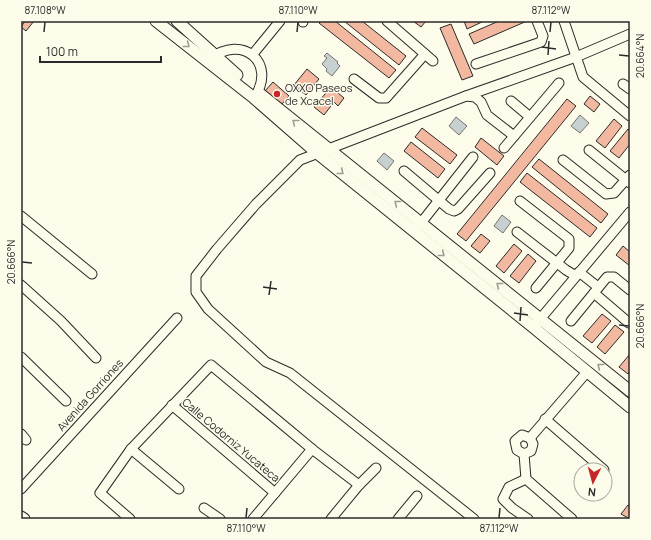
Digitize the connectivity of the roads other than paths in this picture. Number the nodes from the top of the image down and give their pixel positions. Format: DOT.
graph roads {
  1 [pos="156,21"];
  2 [pos="177,21"];
  3 [pos="280,21"];
  4 [pos="387,21"];
  5 [pos="536,21"];
  6 [pos="564,21"];
  7 [pos="630,34"];
  8 [pos="253,54"];
  9 [pos="425,54"];
  10 [pos="576,57"];
  11 [pos="211,58"];
  12 [pos="433,61"];
  13 [pos="476,64"];
  14 [pos="354,79"];
  15 [pos="559,83"];
  16 [pos="256,95"];
  17 [pos="466,96"];
  18 [pos="511,101"];
  19 [pos="630,116"];
  20 [pos="530,117"];
  21 [pos="514,136"];
  22 [pos="504,148"];
  23 [pos="329,149"];
  24 [pos="589,150"];
  25 [pos="317,153"];
  26 [pos="473,157"];
  27 [pos="563,160"];
  28 [pos="404,171"];
  29 [pos="490,173"];
  30 [pos="629,179"];
  31 [pos="438,200"];
  32 [pos="520,201"];
  33 [pos="630,212"];
  34 [pos="21,216"];
  35 [pos="418,227"];
  36 [pos="517,232"];
  37 [pos="558,262"];
  38 [pos="92,274"];
  39 [pos="578,274"];
  40 [pos="21,286"];
  41 [pos="536,288"];
  42 [pos="596,290"];
  43 [pos="630,290"];
  44 [pos="177,318"];
  45 [pos="571,321"];
  46 [pos="537,323"];
  47 [pos="629,323"];
  48 [pos="21,357"];
  49 [pos="96,358"];
  50 [pos="587,372"];
  51 [pos="630,391"];
  52 [pos="66,401"];
  53 [pos="172,405"];
  54 [pos="630,407"];
  55 [pos="545,419"];
  56 [pos="530,438"];
  57 [pos="131,449"];
  58 [pos="312,449"];
  59 [pos="524,454"];
  60 [pos="595,462"];
  61 [pos="376,468"];
  62 [pos="526,480"];
  63 [pos="359,485"];
  64 [pos="21,489"];
  65 [pos="179,489"];
  66 [pos="275,493"];
  67 [pos="417,496"];
  68 [pos="204,508"];
  69 [pos="21,517"];
  70 [pos="24,519"];
  71 [pos="130,519"];
  72 [pos="220,519"];
  73 [pos="253,519"];
  74 [pos="331,519"];
  75 [pos="399,519"];
  76 [pos="474,519"];
  77 [pos="528,519"];
  78 [pos="572,519"];
  1 -- 11 [label="main road, one-way"];
  2 -- 11 [label="main road"];
  3 -- 8 [label="street"];
  4 -- 9 [label="street"];
  5 -- 13 [label="street"];
  6 -- 10 [label="street"];
  7 -- 10 [label="street"];
  8 -- 11 [label="street"];
  8 -- 16 [label="street"];
  9 -- 12 [label="street"];
  9 -- 14 [label="street"];
  10 -- 17 [label="street"];
  10 -- 19 [label="street"];
  11 -- 16 [label="main road"];
  15 -- 20 [label="street"];
  23 -- 16 [label="main road, one-way"];
  16 -- 25 [label="main road"];
  17 -- 21 [label="street"];
  17 -- 23 [label="street"];
  18 -- 20 [label="street"];
  20 -- 21 [label="street"];
  21 -- 22 [label="street"];
  23 -- 25 [label="street"];
  35 -- 23 [label="main road, one-way"];
  24 -- 30 [label="street"];
  25 -- 35 [label="main road, one-way"];
  25 -- 76 [label="street"];
  26 -- 31 [label="street"];
  27 -- 30 [label="street"];
  28 -- 31 [label="street"];
  29 -- 31 [label="street"];
  31 -- 35 [label="street"];
  32 -- 37 [label="street"];
  33 -- 39 [label="street"];
  34 -- 38 [label="street"];
  35 -- 46 [label="main road"];
  36 -- 37 [label="street"];
  37 -- 39 [label="street"];
  37 -- 41 [label="street"];
  39 -- 42 [label="street"];
  39 -- 46 [label="street"];
  40 -- 49 [label="street"];
  42 -- 43 [label="street"];
  42 -- 45 [label="street"];
  42 -- 47 [label="street"];
  44 -- 64 [label="street, Avenida Gorriones"];
  46 -- 50 [label="main road"];
  51 -- 46 [label="main road, one-way"];
  48 -- 52 [label="street"];
  50 -- 54 [label="main road"];
  50 -- 55 [label="street"];
  53 -- 57 [label="street, Calle Codorniz Yucateca"];
  53 -- 58 [label="street, Calle Codorniz Yucateca"];
  53 -- 66 [label="street, Calle Codorniz Yucateca"];
  55 -- 56 [label="street"];
  55 -- 60 [label="street"];
  56 -- 59 [label="street"];
  56 -- 59 [label="street"];
  57 -- 65 [label="street"];
  57 -- 71 [label="street, Calle Codorniz Yucateca"];
  58 -- 63 [label="street, Calle Codorniz Yucateca"];
  58 -- 66 [label="street, Calle Codorniz Yucateca"];
  59 -- 62 [label="street"];
  61 -- 63 [label="street"];
  62 -- 77 [label="street"];
  62 -- 78 [label="street"];
  63 -- 74 [label="street"];
  66 -- 73 [label="street, Calle Codorniz Yucateca"];
  67 -- 75 [label="street"];
  68 -- 72 [label="street"];
  69 -- 70 [label="main road"];
}
